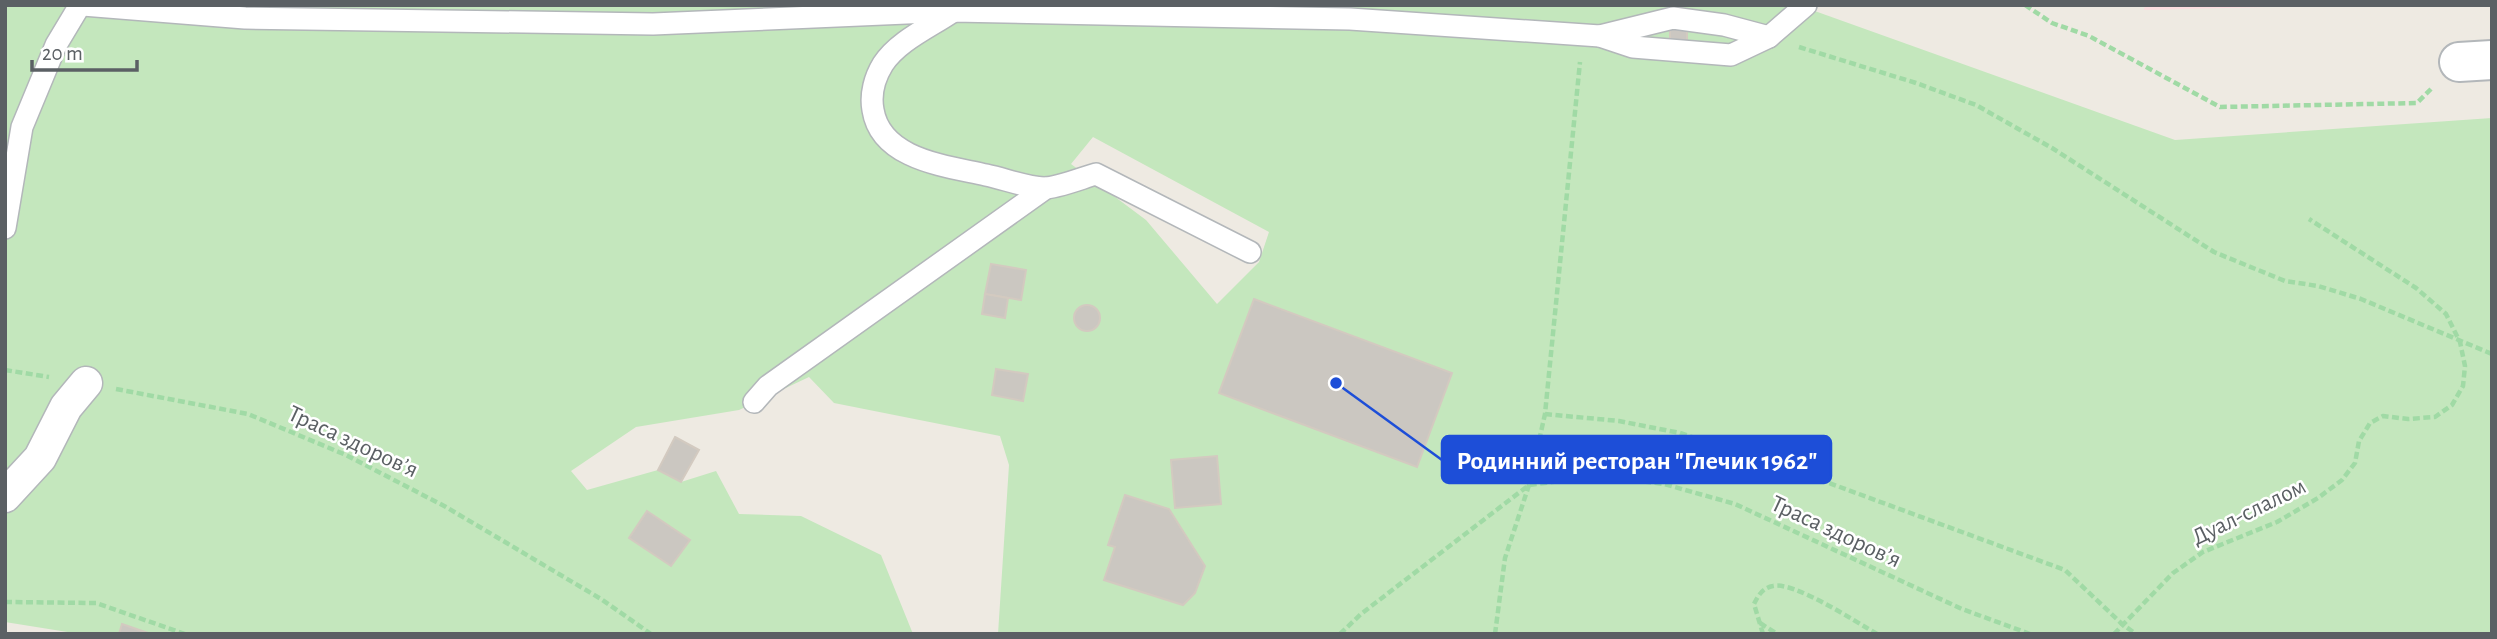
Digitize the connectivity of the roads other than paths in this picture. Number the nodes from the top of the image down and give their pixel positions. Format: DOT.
graph roads {
  1 [pos="81,5"];
  2 [pos="1806,5"];
  3 [pos="953,11"];
  4 [pos="1591,35"];
  5 [pos="1769,37"];
  6 [pos="1046,188"];
  7 [pos="5,228"];
  8 [pos="1250,252"];
  9 [pos="86,383"];
  10 [pos="754,402"];
  11 [pos="5,496"];
  1 -- 3 [label="lane"];
  1 -- 7 [label="lane"];
  2 -- 5 [label="lane"];
  3 -- 4 [label="lane"];
  3 -- 6 [label="lane"];
  4 -- 5 [label="lane"];
  4 -- 5 [label="lane"];
  6 -- 8 [label="lane"];
  6 -- 10 [label="lane"];
  9 -- 11 [label="street"];
}
